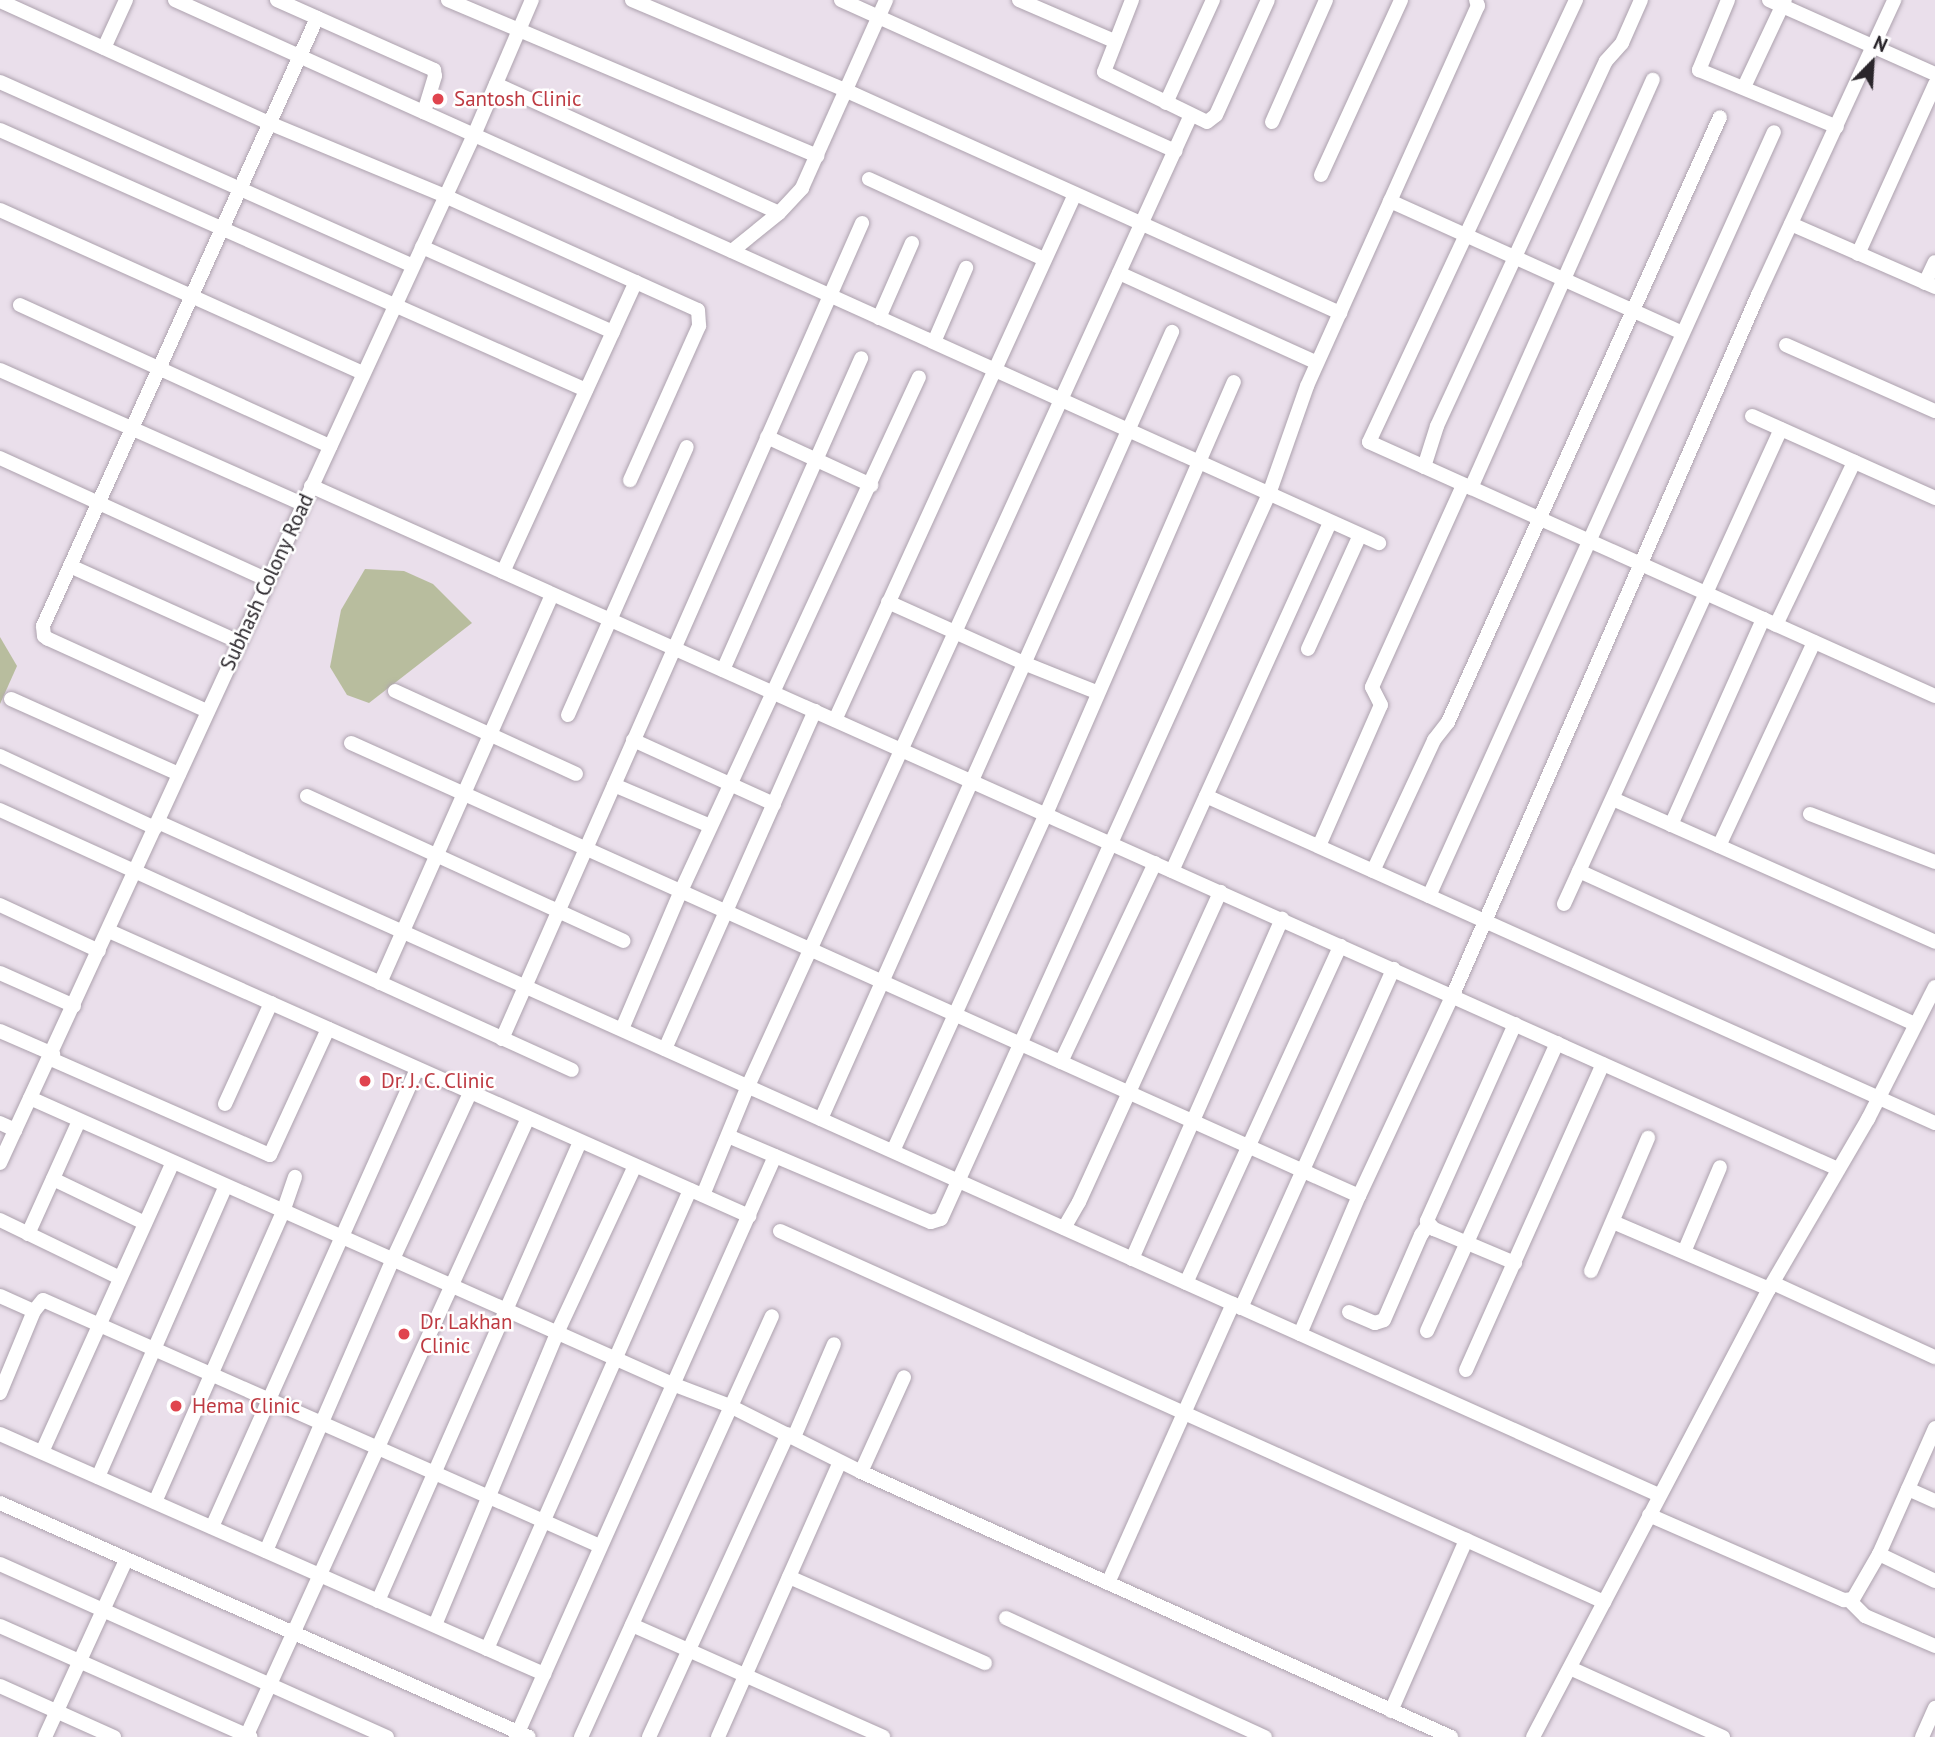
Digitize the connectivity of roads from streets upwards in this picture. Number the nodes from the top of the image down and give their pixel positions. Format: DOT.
graph roads {
  1 [pos="126,0"];
  2 [pos="175,0"];
  3 [pos="277,0"];
  4 [pos="448,0"];
  5 [pos="532,0"];
  6 [pos="632,0"];
  7 [pos="841,0"];
  8 [pos="886,0"];
  9 [pos="1019,0"];
  10 [pos="1132,0"];
  11 [pos="1213,0"];
  12 [pos="1268,0"];
  13 [pos="1326,0"];
  14 [pos="1401,0"];
  15 [pos="1476,0"];
  16 [pos="1576,0"];
  17 [pos="1641,0"];
  18 [pos="1728,0"];
  19 [pos="1894,0"];
  20 [pos="0,1"];
  21 [pos="1779,2"];
  22 [pos="475,6"];
  23 [pos="879,17"];
  24 [pos="317,18"];
  25 [pos="518,32"];
  26 [pos="1114,41"];
  27 [pos="1873,46"];
  28 [pos="104,48"];
  29 [pos="299,56"];
  30 [pos="1935,74"];
  31 [pos="1653,80"];
  32 [pos="0,82"];
  33 [pos="496,84"];
  34 [pos="1935,84"];
  35 [pos="1744,87"];
  36 [pos="847,91"];
  37 [pos="1166,103"];
  38 [pos="424,113"];
  39 [pos="1191,115"];
  40 [pos="1720,117"];
  41 [pos="1272,122"];
  42 [pos="269,123"];
  43 [pos="1837,127"];
  44 [pos="0,130"];
  45 [pos="1774,132"];
  46 [pos="474,135"];
  47 [pos="1175,151"];
  48 [pos="817,156"];
  49 [pos="1321,175"];
  50 [pos="869,179"];
  51 [pos="239,189"];
  52 [pos="1075,194"];
  53 [pos="445,196"];
  54 [pos="1390,201"];
  55 [pos="0,210"];
  56 [pos="779,214"];
  57 [pos="862,223"];
  58 [pos="1142,224"];
  59 [pos="1791,224"];
  60 [pos="221,228"];
  61 [pos="1465,236"];
  62 [pos="912,243"];
  63 [pos="422,247"];
  64 [pos="732,251"];
  65 [pos="1858,254"];
  66 [pos="1044,259"];
  67 [pos="1514,259"];
  68 [pos="1935,262"];
  69 [pos="413,266"];
  70 [pos="966,268"];
  71 [pos="1119,274"];
  72 [pos="1563,281"];
  73 [pos="636,282"];
  74 [pos="1930,285"];
  75 [pos="830,295"];
  76 [pos="190,296"];
  77 [pos="20,305"];
  78 [pos="395,305"];
  79 [pos="1633,311"];
  80 [pos="1340,313"];
  81 [pos="878,318"];
  82 [pos="613,332"];
  83 [pos="1172,332"];
  84 [pos="1683,333"];
  85 [pos="934,342"];
  86 [pos="1786,345"];
  87 [pos="861,358"];
  88 [pos="1317,363"];
  89 [pos="158,368"];
  90 [pos="0,370"];
  91 [pos="993,370"];
  92 [pos="363,373"];
  93 [pos="919,377"];
  94 [pos="1234,382"];
  95 [pos="586,390"];
  96 [pos="1061,400"];
  97 [pos="1935,411"];
  98 [pos="1752,416"];
  99 [pos="131,428"];
  100 [pos="1781,429"];
  101 [pos="1128,430"];
  102 [pos="767,437"];
  103 [pos="330,446"];
  104 [pos="687,447"];
  105 [pos="0,458"];
  106 [pos="816,460"];
  107 [pos="1198,461"];
  108 [pos="1854,462"];
  109 [pos="1424,467"];
  110 [pos="630,480"];
  111 [pos="870,485"];
  112 [pos="311,486"];
  113 [pos="1467,486"];
  114 [pos="1269,494"];
  115 [pos="1935,498"];
  116 [pos="98,502"];
  117 [pos="303,504"];
  118 [pos="1540,519"];
  119 [pos="1330,522"];
  120 [pos="1360,535"];
  121 [pos="1589,541"];
  122 [pos="1379,543"];
  123 [pos="1641,564"];
  124 [pos="70,566"];
  125 [pos="503,572"];
  126 [pos="268,580"];
  127 [pos="552,594"];
  128 [pos="1707,594"];
  129 [pos="888,602"];
  130 [pos="1763,619"];
  131 [pos="611,620"];
  132 [pos="1776,625"];
  133 [pos="956,633"];
  134 [pos="239,642"];
  135 [pos="1814,642"];
  136 [pos="674,648"];
  137 [pos="1308,649"];
  138 [pos="1026,664"];
  139 [pos="723,670"];
  140 [pos="395,691"];
  141 [pos="773,692"];
  142 [pos="1096,692"];
  143 [pos="1935,696"];
  144 [pos="11,699"];
  145 [pos="208,711"];
  146 [pos="815,711"];
  147 [pos="568,715"];
  148 [pos="835,720"];
  149 [pos="490,734"];
  150 [pos="633,740"];
  151 [pos="351,743"];
  152 [pos="903,750"];
  153 [pos="0,756"];
  154 [pos="179,774"];
  155 [pos="576,774"];
  156 [pos="973,782"];
  157 [pos="730,784"];
  158 [pos="614,785"];
  159 [pos="464,794"];
  160 [pos="307,796"];
  161 [pos="1206,796"];
  162 [pos="1613,799"];
  163 [pos="774,804"];
  164 [pos="0,810"];
  165 [pos="1046,814"];
  166 [pos="1810,814"];
  167 [pos="157,825"];
  168 [pos="1671,825"];
  169 [pos="710,826"];
  170 [pos="1110,843"];
  171 [pos="1319,846"];
  172 [pos="1719,846"];
  173 [pos="585,850"];
  174 [pos="436,855"];
  175 [pos="1935,862"];
  176 [pos="1154,863"];
  177 [pos="1172,871"];
  178 [pos="1373,871"];
  179 [pos="1579,871"];
  180 [pos="135,872"];
  181 [pos="681,891"];
  182 [pos="1220,892"];
  183 [pos="1429,896"];
  184 [pos="1564,904"];
  185 [pos="0,905"];
  186 [pos="558,911"];
  187 [pos="726,912"];
  188 [pos="1282,919"];
  189 [pos="1485,921"];
  190 [pos="109,931"];
  191 [pos="402,931"];
  192 [pos="623,942"];
  193 [pos="1935,942"];
  194 [pos="1340,946"];
  195 [pos="99,951"];
  196 [pos="813,951"];
  197 [pos="1393,969"];
  198 [pos="0,974"];
  199 [pos="884,982"];
  200 [pos="380,983"];
  201 [pos="525,986"];
  202 [pos="1935,987"];
  203 [pos="1452,996"];
  204 [pos="271,1003"];
  205 [pos="74,1006"];
  206 [pos="956,1015"];
  207 [pos="1515,1024"];
  208 [pos="1915,1024"];
  209 [pos="328,1029"];
  210 [pos="622,1029"];
  211 [pos="0,1031"];
  212 [pos="502,1039"];
  213 [pos="1556,1043"];
  214 [pos="1021,1044"];
  215 [pos="665,1049"];
  216 [pos="52,1057"];
  217 [pos="1061,1062"];
  218 [pos="1603,1064"];
  219 [pos="417,1069"];
  220 [pos="572,1070"];
  221 [pos="748,1086"];
  222 [pos="1129,1092"];
  223 [pos="470,1093"];
  224 [pos="30,1098"];
  225 [pos="1878,1098"];
  226 [pos="225,1104"];
  227 [pos="528,1118"];
  228 [pos="821,1119"];
  229 [pos="79,1121"];
  230 [pos="1192,1121"];
  231 [pos="0,1123"];
  232 [pos="1935,1123"];
  233 [pos="15,1129"];
  234 [pos="728,1136"];
  235 [pos="1648,1138"];
  236 [pos="580,1142"];
  237 [pos="1247,1145"];
  238 [pos="893,1152"];
  239 [pos="775,1156"];
  240 [pos="0,1163"];
  241 [pos="172,1164"];
  242 [pos="635,1166"];
  243 [pos="1720,1167"];
  244 [pos="1838,1169"];
  245 [pos="1301,1170"];
  246 [pos="295,1177"];
  247 [pos="53,1179"];
  248 [pos="960,1181"];
  249 [pos="225,1187"];
  250 [pos="696,1193"];
  251 [pos="1359,1196"];
  252 [pos="284,1209"];
  253 [pos="749,1216"];
  254 [pos="0,1220"];
  255 [pos="1613,1222"];
  256 [pos="145,1223"];
  257 [pos="1428,1225"];
  258 [pos="1064,1228"];
  259 [pos="780,1231"];
  260 [pos="28,1234"];
  261 [pos="342,1235"];
  262 [pos="1466,1242"];
  263 [pos="1684,1252"];
  264 [pos="393,1259"];
  265 [pos="1132,1259"];
  266 [pos="1515,1263"];
  267 [pos="1591,1271"];
  268 [pos="120,1278"];
  269 [pos="1186,1283"];
  270 [pos="452,1285"];
  271 [pos="1771,1286"];
  272 [pos="0,1296"];
  273 [pos="1237,1306"];
  274 [pos="506,1310"];
  275 [pos="34,1311"];
  276 [pos="1349,1312"];
  277 [pos="772,1317"];
  278 [pos="100,1324"];
  279 [pos="1427,1331"];
  280 [pos="557,1333"];
  281 [pos="1300,1334"];
  282 [pos="835,1344"];
  283 [pos="156,1349"];
  284 [pos="1935,1357"];
  285 [pos="615,1359"];
  286 [pos="1466,1370"];
  287 [pos="212,1374"];
  288 [pos="904,1377"];
  289 [pos="675,1385"];
  290 [pos="0,1393"];
  291 [pos="268,1398"];
  292 [pos="730,1406"];
  293 [pos="1186,1414"];
  294 [pos="322,1422"];
  295 [pos="1934,1430"];
  296 [pos="0,1434"];
  297 [pos="791,1436"];
  298 [pos="378,1447"];
  299 [pos="42,1452"];
  300 [pos="840,1462"];
  301 [pos="434,1472"];
  302 [pos="861,1472"];
  303 [pos="98,1477"];
  304 [pos="1908,1489"];
  305 [pos="1659,1495"];
  306 [pos="489,1496"];
  307 [pos="1935,1501"];
  308 [pos="155,1502"];
  309 [pos="0,1503"];
  310 [pos="1649,1515"];
  311 [pos="544,1521"];
  312 [pos="212,1527"];
  313 [pos="1466,1540"];
  314 [pos="600,1546"];
  315 [pos="266,1551"];
  316 [pos="1879,1554"];
  317 [pos="126,1560"];
  318 [pos="0,1564"];
  319 [pos="320,1575"];
  320 [pos="789,1577"];
  321 [pos="1935,1581"];
  322 [pos="1108,1583"];
  323 [pos="1849,1600"];
  324 [pos="378,1601"];
  325 [pos="1604,1602"];
  326 [pos="103,1611"];
  327 [pos="1006,1618"];
  328 [pos="435,1625"];
  329 [pos="632,1625"];
  330 [pos="0,1626"];
  331 [pos="294,1631"];
  332 [pos="1935,1646"];
  333 [pos="487,1648"];
  334 [pos="687,1649"];
  335 [pos="79,1663"];
  336 [pos="985,1663"];
  337 [pos="1570,1668"];
  338 [pos="544,1674"];
  339 [pos="745,1675"];
  340 [pos="269,1685"];
  341 [pos="0,1686"];
  342 [pos="1935,1708"];
  343 [pos="1391,1711"];
  344 [pos="57,1712"];
  345 [pos="521,1735"];
  346 [pos="248,1736"];
  347 [pos="45,1737"];
  348 [pos="114,1737"];
  349 [pos="387,1737"];
  350 [pos="581,1737"];
  351 [pos="649,1737"];
  352 [pos="718,1737"];
  353 [pos="883,1737"];
  354 [pos="1265,1737"];
  355 [pos="1451,1737"];
  356 [pos="1533,1737"];
  357 [pos="1723,1737"];
  358 [pos="1923,1737"];
  1 -- 28 [label="street"];
  2 -- 29 [label="street"];
  3 -- 24 [label="street"];
  4 -- 22 [label="street"];
  5 -- 25 [label="street, Subhash Colony Road"];
  6 -- 36 [label="street"];
  7 -- 23 [label="street"];
  8 -- 23 [label="street"];
  9 -- 26 [label="street"];
  10 -- 26 [label="street"];
  11 -- 37 [label="street"];
  12 -- 39 [label="street"];
  13 -- 41 [label="street"];
  14 -- 49 [label="street"];
  15 -- 54 [label="street"];
  16 -- 61 [label="street"];
  17 -- 67 [label="street"];
  18 -- 35 [label="street"];
  19 -- 27 [label="street"];
  20 -- 28 [label="street"];
  21 -- 27 [label="street"];
  21 -- 35 [label="street"];
  22 -- 25 [label="street"];
  23 -- 36 [label="street"];
  23 -- 47 [label="street"];
  24 -- 29 [label="street"];
  24 -- 38 [label="street"];
  25 -- 33 [label="street, Subhash Colony Road"];
  25 -- 48 [label="street"];
  26 -- 37 [label="street"];
  27 -- 30 [label="street"];
  27 -- 43 [label="street"];
  28 -- 42 [label="street"];
  29 -- 38 [label="street"];
  29 -- 42 [label="street"];
  31 -- 72 [label="street"];
  32 -- 51 [label="street"];
  33 -- 46 [label="street, Subhash Colony Road"];
  33 -- 56 [label="street"];
  34 -- 65 [label="street"];
  35 -- 43 [label="street"];
  36 -- 48 [label="street"];
  36 -- 52 [label="street"];
  37 -- 39 [label="street"];
  38 -- 46 [label="street"];
  39 -- 47 [label="street"];
  40 -- 79 [label="street"];
  42 -- 51 [label="street"];
  42 -- 53 [label="street"];
  43 -- 59 [label="street"];
  44 -- 60 [label="street"];
  45 -- 84 [label="street"];
  46 -- 53 [label="street, Subhash Colony Road"];
  46 -- 64 [label="street"];
  47 -- 58 [label="street"];
  48 -- 56 [label="street"];
  50 -- 66 [label="street"];
  51 -- 60 [label="street"];
  51 -- 69 [label="street"];
  52 -- 58 [label="street"];
  52 -- 66 [label="street"];
  53 -- 63 [label="street, Subhash Colony Road"];
  53 -- 73 [label="street"];
  54 -- 61 [label="street"];
  54 -- 80 [label="street"];
  55 -- 76 [label="street"];
  56 -- 64 [label="street"];
  57 -- 75 [label="street"];
  58 -- 71 [label="street"];
  58 -- 80 [label="street"];
  59 -- 65 [label="street"];
  59 -- 123 [label="street"];
  60 -- 76 [label="street"];
  60 -- 78 [label="street"];
  61 -- 67 [label="street"];
  61 -- 109 [label="street"];
  62 -- 81 [label="street"];
  63 -- 69 [label="street, Subhash Colony Road"];
  63 -- 82 [label="street"];
  64 -- 75 [label="street"];
  65 -- 74 [label="street"];
  66 -- 91 [label="street"];
  67 -- 72 [label="street"];
  67 -- 109 [label="street"];
  68 -- 74 [label="street"];
  69 -- 78 [label="street, Subhash Colony Road"];
  70 -- 85 [label="street"];
  71 -- 88 [label="street"];
  71 -- 96 [label="street"];
  72 -- 79 [label="street"];
  72 -- 113 [label="street"];
  73 -- 82 [label="street"];
  73 -- 110 [label="street"];
  75 -- 81 [label="street"];
  75 -- 102 [label="street"];
  76 -- 89 [label="street"];
  76 -- 92 [label="street"];
  77 -- 89 [label="street"];
  78 -- 92 [label="street, Subhash Colony Road"];
  78 -- 95 [label="street"];
  79 -- 84 [label="street"];
  79 -- 118 [label="street"];
  80 -- 88 [label="street"];
  81 -- 85 [label="street"];
  82 -- 95 [label="street"];
  83 -- 101 [label="street"];
  84 -- 121 [label="street"];
  85 -- 91 [label="street"];
  86 -- 97 [label="street"];
  87 -- 106 [label="street"];
  88 -- 114 [label="street"];
  89 -- 99 [label="street"];
  89 -- 103 [label="street"];
  90 -- 99 [label="street"];
  91 -- 96 [label="street"];
  91 -- 129 [label="street"];
  92 -- 103 [label="street, Subhash Colony Road"];
  93 -- 111 [label="street"];
  94 -- 107 [label="street"];
  95 -- 125 [label="street"];
  96 -- 101 [label="street"];
  96 -- 133 [label="street"];
  98 -- 100 [label="street"];
  99 -- 116 [label="street"];
  99 -- 117 [label="street"];
  100 -- 108 [label="street"];
  100 -- 128 [label="street"];
  101 -- 107 [label="street"];
  101 -- 138 [label="street"];
  102 -- 106 [label="street"];
  102 -- 136 [label="street"];
  103 -- 112 [label="street, Subhash Colony Road"];
  104 -- 131 [label="street"];
  105 -- 116 [label="street"];
  106 -- 111 [label="street"];
  106 -- 139 [label="street"];
  107 -- 114 [label="street"];
  107 -- 142 [label="street"];
  108 -- 115 [label="street"];
  108 -- 132 [label="street"];
  109 -- 113 [label="street"];
  111 -- 141 [label="street"];
  112 -- 117 [label="street, Subhash Colony Road"];
  112 -- 125 [label="street"];
  113 -- 118 [label="street"];
  113 -- 171 [label="street"];
  114 -- 119 [label="street"];
  114 -- 170 [label="street"];
  116 -- 124 [label="street"];
  116 -- 126 [label="street"];
  117 -- 126 [label="street, Subhash Colony Road"];
  118 -- 121 [label="street"];
  118 -- 178 [label="street"];
  119 -- 120 [label="street"];
  119 -- 161 [label="street"];
  120 -- 122 [label="street"];
  120 -- 137 [label="street"];
  121 -- 123 [label="street"];
  121 -- 183 [label="street"];
  123 -- 128 [label="street"];
  123 -- 189 [label="street"];
  124 -- 134 [label="street"];
  124 -- 145 [label="street"];
  125 -- 127 [label="street"];
  126 -- 134 [label="street, Subhash Colony Road"];
  127 -- 131 [label="street"];
  127 -- 149 [label="street"];
  128 -- 130 [label="street"];
  128 -- 162 [label="street"];
  129 -- 133 [label="street"];
  129 -- 148 [label="street"];
  130 -- 132 [label="street"];
  130 -- 168 [label="street"];
  131 -- 136 [label="street"];
  131 -- 147 [label="street"];
  132 -- 135 [label="street"];
  133 -- 138 [label="street"];
  133 -- 152 [label="street"];
  134 -- 145 [label="street, Subhash Colony Road"];
  135 -- 143 [label="street"];
  135 -- 172 [label="street"];
  136 -- 139 [label="street"];
  136 -- 150 [label="street"];
  138 -- 142 [label="street"];
  138 -- 156 [label="street"];
  139 -- 141 [label="street"];
  140 -- 149 [label="street"];
  141 -- 146 [label="street"];
  141 -- 157 [label="street"];
  142 -- 165 [label="street"];
  144 -- 154 [label="street"];
  145 -- 154 [label="street, Subhash Colony Road"];
  146 -- 148 [label="street"];
  146 -- 163 [label="street"];
  148 -- 152 [label="street"];
  149 -- 155 [label="street"];
  149 -- 159 [label="street"];
  150 -- 157 [label="street"];
  150 -- 158 [label="street"];
  151 -- 159 [label="street"];
  152 -- 156 [label="street"];
  152 -- 196 [label="street"];
  153 -- 167 [label="street"];
  154 -- 167 [label="street, Subhash Colony Road"];
  156 -- 165 [label="street"];
  156 -- 199 [label="street"];
  157 -- 163 [label="street"];
  157 -- 169 [label="street"];
  158 -- 169 [label="street"];
  158 -- 173 [label="street"];
  159 -- 173 [label="street"];
  159 -- 174 [label="street"];
  160 -- 174 [label="street"];
  161 -- 171 [label="street"];
  161 -- 177 [label="street"];
  162 -- 168 [label="street"];
  162 -- 179 [label="street"];
  163 -- 187 [label="street"];
  164 -- 180 [label="street"];
  165 -- 170 [label="street"];
  165 -- 206 [label="street"];
  166 -- 175 [label="street"];
  167 -- 180 [label="street, Subhash Colony Road"];
  167 -- 191 [label="street"];
  168 -- 172 [label="street"];
  169 -- 181 [label="street"];
  170 -- 176 [label="street"];
  170 -- 214 [label="street"];
  171 -- 178 [label="street"];
  172 -- 193 [label="street"];
  173 -- 181 [label="street"];
  173 -- 186 [label="street"];
  174 -- 186 [label="street"];
  174 -- 191 [label="street"];
  176 -- 177 [label="street"];
  176 -- 217 [label="street"];
  177 -- 182 [label="street"];
  178 -- 183 [label="street"];
  179 -- 184 [label="street"];
  179 -- 208 [label="street"];
  180 -- 190 [label="street, Subhash Colony Road"];
  180 -- 200 [label="street"];
  181 -- 187 [label="street"];
  181 -- 210 [label="street"];
  182 -- 188 [label="street"];
  182 -- 222 [label="street"];
  183 -- 189 [label="street"];
  185 -- 195 [label="street"];
  186 -- 192 [label="street"];
  186 -- 201 [label="street"];
  187 -- 196 [label="street"];
  187 -- 215 [label="street"];
  188 -- 194 [label="street"];
  188 -- 230 [label="street"];
  189 -- 203 [label="street"];
  189 -- 225 [label="street"];
  190 -- 195 [label="street, Subhash Colony Road"];
  190 -- 204 [label="street"];
  191 -- 200 [label="street"];
  191 -- 201 [label="street"];
  194 -- 197 [label="street"];
  194 -- 237 [label="street"];
  195 -- 205 [label="street, Subhash Colony Road"];
  196 -- 199 [label="street"];
  196 -- 221 [label="street"];
  197 -- 203 [label="street"];
  197 -- 245 [label="street"];
  198 -- 205 [label="street"];
  199 -- 206 [label="street"];
  199 -- 228 [label="street"];
  200 -- 212 [label="street"];
  201 -- 210 [label="street"];
  201 -- 212 [label="street"];
  202 -- 208 [label="street"];
  203 -- 207 [label="street"];
  203 -- 251 [label="street"];
  204 -- 209 [label="street"];
  204 -- 226 [label="street"];
  205 -- 216 [label="street, Subhash Colony Road"];
  206 -- 214 [label="street"];
  206 -- 238 [label="street"];
  207 -- 213 [label="street"];
  207 -- 257 [label="street"];
  208 -- 225 [label="street"];
  209 -- 216 [label="street"];
  209 -- 219 [label="street"];
  210 -- 215 [label="street"];
  211 -- 216 [label="street"];
  212 -- 220 [label="street"];
  213 -- 218 [label="street"];
  213 -- 262 [label="street"];
  214 -- 217 [label="street"];
  214 -- 248 [label="street"];
  215 -- 221 [label="street"];
  216 -- 224 [label="street, Subhash Colony Road"];
  217 -- 222 [label="street"];
  218 -- 244 [label="street"];
  218 -- 266 [label="street"];
  219 -- 223 [label="street"];
  219 -- 261 [label="street"];
  221 -- 228 [label="street"];
  221 -- 234 [label="street"];
  222 -- 230 [label="street"];
  222 -- 258 [label="street"];
  223 -- 227 [label="street"];
  223 -- 264 [label="street"];
  224 -- 229 [label="street"];
  224 -- 233 [label="street, Subhash Colony Road"];
  225 -- 232 [label="street"];
  225 -- 244 [label="street"];
  227 -- 236 [label="street"];
  227 -- 270 [label="street"];
  228 -- 238 [label="street"];
  229 -- 241 [label="street"];
  229 -- 247 [label="street"];
  230 -- 237 [label="street"];
  230 -- 265 [label="street"];
  231 -- 233 [label="street"];
  233 -- 240 [label="street, Subhash Colony Road"];
  234 -- 239 [label="street"];
  234 -- 250 [label="street"];
  235 -- 255 [label="street"];
  236 -- 242 [label="street"];
  236 -- 274 [label="street"];
  237 -- 245 [label="street"];
  237 -- 269 [label="street"];
  238 -- 248 [label="street"];
  239 -- 248 [label="street"];
  239 -- 253 [label="street"];
  241 -- 249 [label="street"];
  241 -- 256 [label="street"];
  242 -- 250 [label="street"];
  242 -- 280 [label="street"];
  243 -- 263 [label="street"];
  244 -- 271 [label="street"];
  245 -- 251 [label="street"];
  245 -- 273 [label="street"];
  246 -- 252 [label="street"];
  247 -- 256 [label="street"];
  247 -- 260 [label="street"];
  248 -- 258 [label="street"];
  249 -- 252 [label="street"];
  249 -- 283 [label="street"];
  250 -- 253 [label="street"];
  250 -- 285 [label="street"];
  251 -- 281 [label="street"];
  252 -- 261 [label="street"];
  252 -- 287 [label="street"];
  253 -- 289 [label="street"];
  254 -- 260 [label="street"];
  255 -- 263 [label="street"];
  255 -- 267 [label="street"];
  256 -- 268 [label="street"];
  257 -- 262 [label="street"];
  257 -- 276 [label="street"];
  258 -- 265 [label="street"];
  259 -- 293 [label="street"];
  260 -- 268 [label="street"];
  261 -- 264 [label="street"];
  261 -- 291 [label="street"];
  262 -- 266 [label="street"];
  262 -- 279 [label="street"];
  263 -- 271 [label="street"];
  264 -- 270 [label="street"];
  264 -- 294 [label="street"];
  265 -- 269 [label="street"];
  266 -- 286 [label="street"];
  268 -- 278 [label="street"];
  269 -- 273 [label="street"];
  270 -- 274 [label="street"];
  270 -- 298 [label="street"];
  271 -- 284 [label="street"];
  271 -- 305 [label="street"];
  272 -- 275 [label="street"];
  273 -- 281 [label="street"];
  273 -- 293 [label="street"];
  274 -- 280 [label="street"];
  274 -- 301 [label="street"];
  275 -- 278 [label="street"];
  275 -- 290 [label="street"];
  277 -- 292 [label="street"];
  278 -- 283 [label="street"];
  278 -- 299 [label="street"];
  280 -- 285 [label="street"];
  280 -- 306 [label="street"];
  281 -- 305 [label="street"];
  282 -- 297 [label="street"];
  283 -- 287 [label="street"];
  283 -- 303 [label="street"];
  285 -- 289 [label="street"];
  285 -- 311 [label="street"];
  287 -- 291 [label="street"];
  287 -- 308 [label="street"];
  288 -- 302 [label="street"];
  289 -- 292 [label="street"];
  289 -- 314 [label="street"];
  291 -- 294 [label="street"];
  291 -- 312 [label="street"];
  292 -- 297 [label="street"];
  292 -- 329 [label="street"];
  293 -- 313 [label="street"];
  293 -- 322 [label="street"];
  294 -- 298 [label="street"];
  294 -- 315 [label="street"];
  295 -- 304 [label="street"];
  296 -- 299 [label="street"];
  297 -- 300 [label="street"];
  297 -- 334 [label="street"];
  298 -- 301 [label="street"];
  298 -- 319 [label="street"];
  299 -- 303 [label="street"];
  300 -- 302 [label="street"];
  300 -- 320 [label="street"];
  301 -- 306 [label="street"];
  301 -- 324 [label="street"];
  302 -- 322 [label="street"];
  303 -- 308 [label="street"];
  304 -- 307 [label="street"];
  304 -- 316 [label="street"];
  305 -- 310 [label="street"];
  306 -- 311 [label="street"];
  306 -- 328 [label="street"];
  308 -- 312 [label="street"];
  309 -- 317 [label="street"];
  310 -- 323 [label="street"];
  310 -- 325 [label="street"];
  311 -- 314 [label="street"];
  311 -- 333 [label="street"];
  312 -- 315 [label="street"];
  313 -- 325 [label="street"];
  313 -- 343 [label="street"];
  314 -- 338 [label="street"];
  315 -- 319 [label="street"];
  316 -- 321 [label="street"];
  316 -- 323 [label="street"];
  317 -- 326 [label="street"];
  317 -- 331 [label="street"];
  318 -- 326 [label="street"];
  319 -- 324 [label="street"];
  319 -- 331 [label="street"];
  320 -- 336 [label="street"];
  320 -- 339 [label="street"];
  322 -- 343 [label="street"];
  323 -- 332 [label="street"];
  324 -- 328 [label="street"];
  325 -- 337 [label="street"];
  326 -- 335 [label="street"];
  326 -- 340 [label="street"];
  327 -- 354 [label="street"];
  328 -- 333 [label="street"];
  329 -- 334 [label="street"];
  329 -- 350 [label="street"];
  330 -- 335 [label="street"];
  331 -- 340 [label="street"];
  331 -- 345 [label="street"];
  333 -- 338 [label="street"];
  334 -- 339 [label="street"];
  334 -- 351 [label="street"];
  335 -- 344 [label="street"];
  335 -- 346 [label="street"];
  337 -- 356 [label="street"];
  337 -- 357 [label="street"];
  338 -- 345 [label="street"];
  339 -- 352 [label="street"];
  339 -- 353 [label="street"];
  340 -- 346 [label="street"];
  340 -- 349 [label="street"];
  341 -- 344 [label="street"];
  342 -- 358 [label="street"];
  343 -- 355 [label="street"];
  344 -- 347 [label="street"];
  344 -- 348 [label="street"];
}
